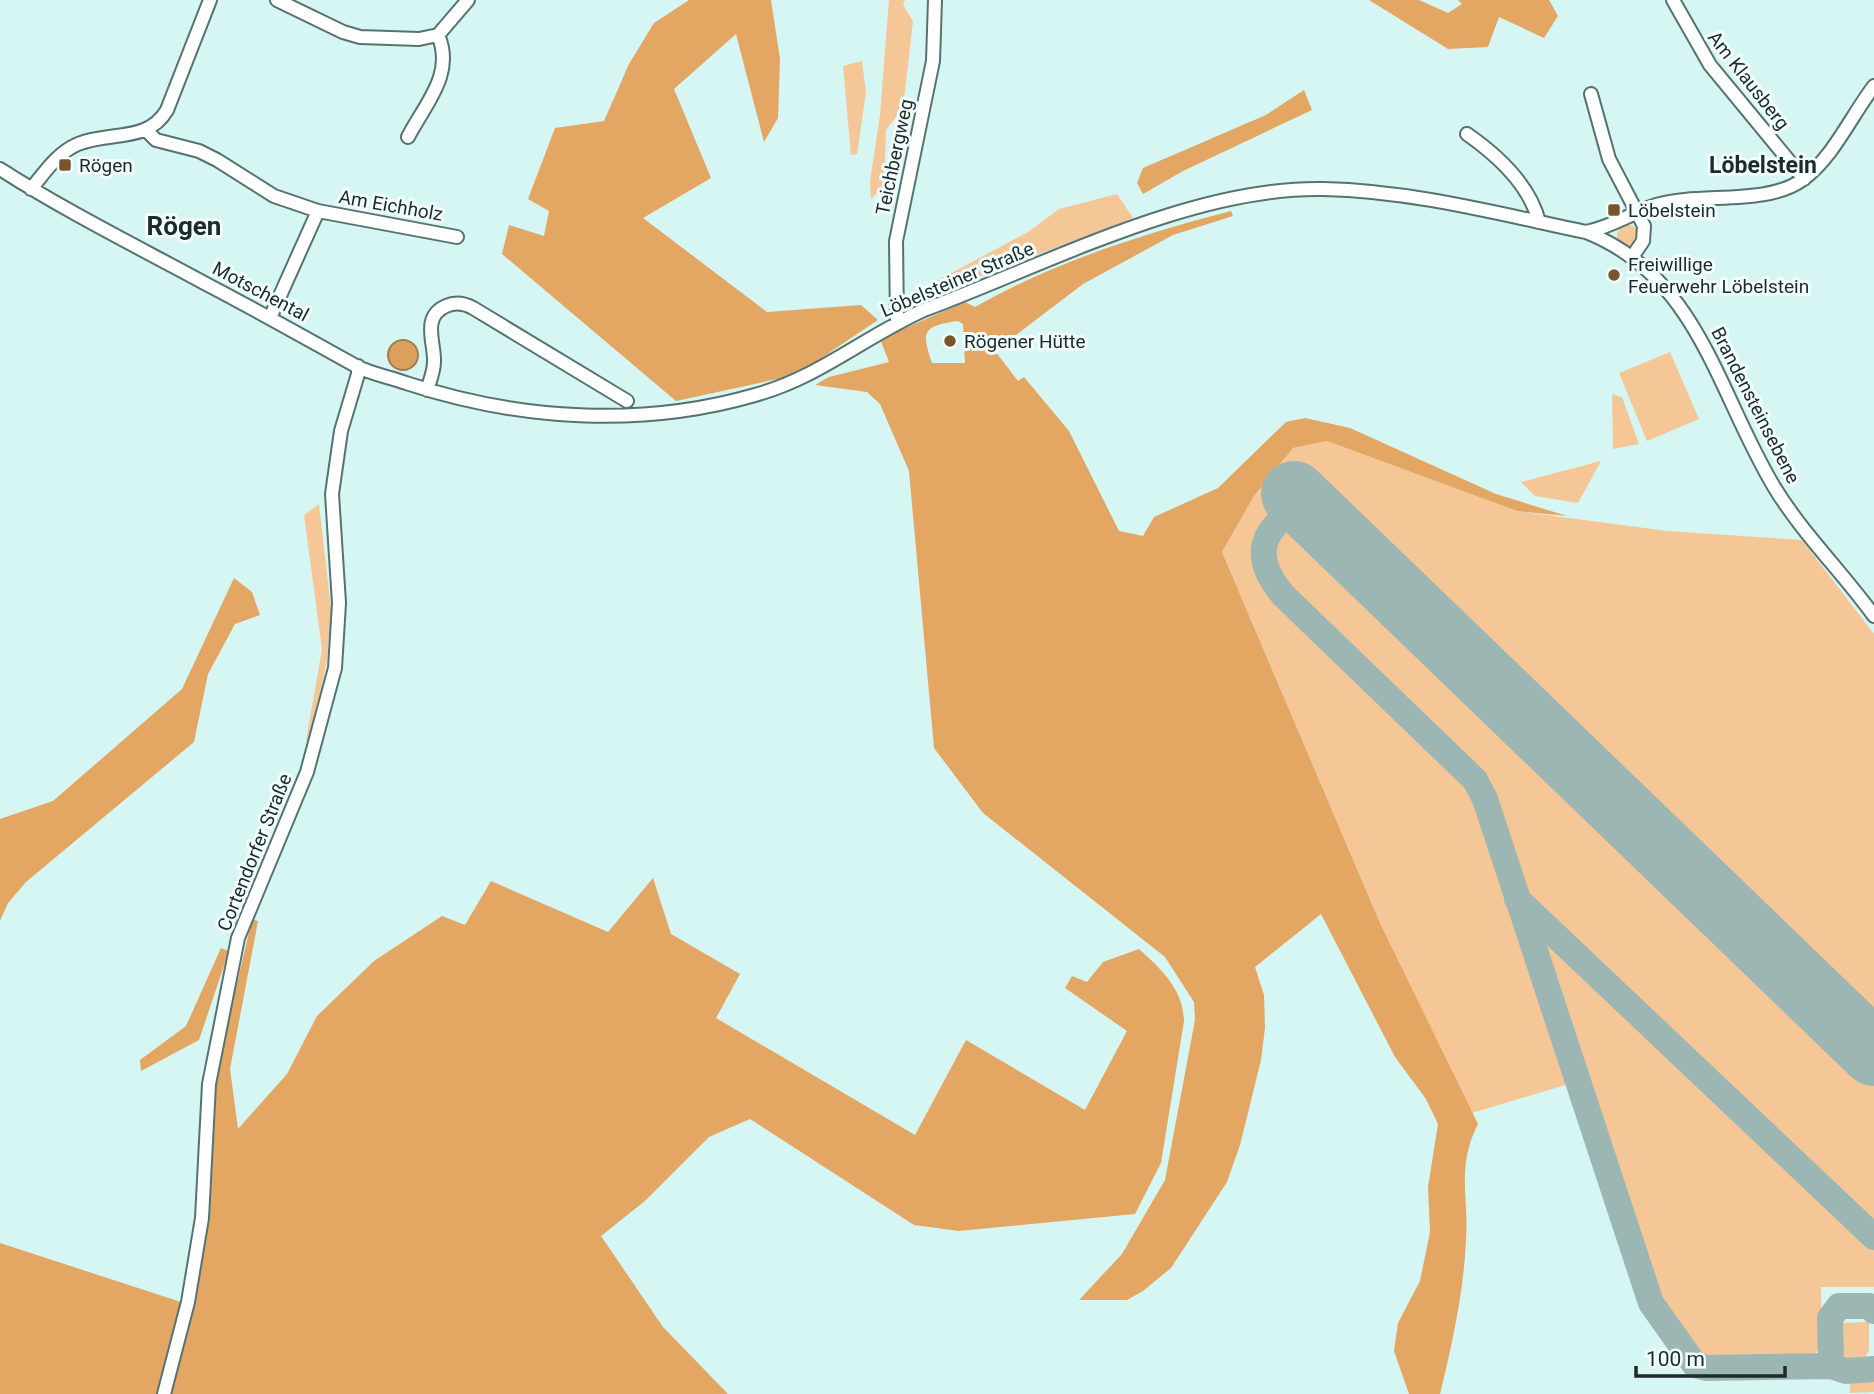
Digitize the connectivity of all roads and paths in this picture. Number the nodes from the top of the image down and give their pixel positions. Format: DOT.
graph roads {
  1 [pos="210,0"];
  2 [pos="277,0"];
  3 [pos="468,0"];
  4 [pos="935,0"];
  5 [pos="1672,0"];
  6 [pos="438,35"];
  7 [pos="1872,92"];
  8 [pos="1591,94"];
  9 [pos="146,130"];
  10 [pos="1467,134"];
  11 [pos="408,137"];
  12 [pos="0,169"];
  13 [pos="1804,179"];
  14 [pos="31,189"];
  15 [pos="318,211"];
  16 [pos="1636,214"];
  17 [pos="1539,222"];
  18 [pos="1586,232"];
  19 [pos="457,237"];
  20 [pos="1632,257"];
  21 [pos="270,318"];
  22 [pos="897,322"];
  23 [pos="358,366"];
  24 [pos="428,390"];
  25 [pos="627,401"];
  26 [pos="1874,616"];
  27 [pos="164,1394"];
  1 -- 9 [label="street"];
  2 -- 6 [label="street"];
  3 -- 6 [label="street"];
  4 -- 22 [label="street, Teichbergweg"];
  5 -- 13 [label="street, Am Klausberg"];
  6 -- 11 [label="street"];
  7 -- 13 [label="street, Löbelsteiner Straße"];
  8 -- 16 [label="street"];
  9 -- 14 [label="street"];
  9 -- 15 [label="street, Am Eichholz"];
  10 -- 17 [label="street"];
  12 -- 14 [label="street, Motschental"];
  13 -- 16 [label="street, Löbelsteiner Straße"];
  14 -- 21 [label="street, Motschental"];
  15 -- 19 [label="street, Am Eichholz"];
  15 -- 21 [label="street, Am Eichholz"];
  16 -- 18 [label="street, Löbelsteiner Straße"];
  16 -- 20 [label="street"];
  17 -- 18 [label="street, Löbelsteiner Straße"];
  17 -- 22 [label="street, Löbelsteiner Straße"];
  18 -- 20 [label="street, Brandensteinsebene"];
  20 -- 26 [label="street, Brandensteinsebene"];
  21 -- 23 [label="street, Motschental"];
  22 -- 24 [label="street, Löbelsteiner Straße"];
  23 -- 24 [label="street, Löbelsteiner Straße"];
  23 -- 27 [label="street, Cortendorfer Straße"];
  24 -- 25 [label="street"];
}
